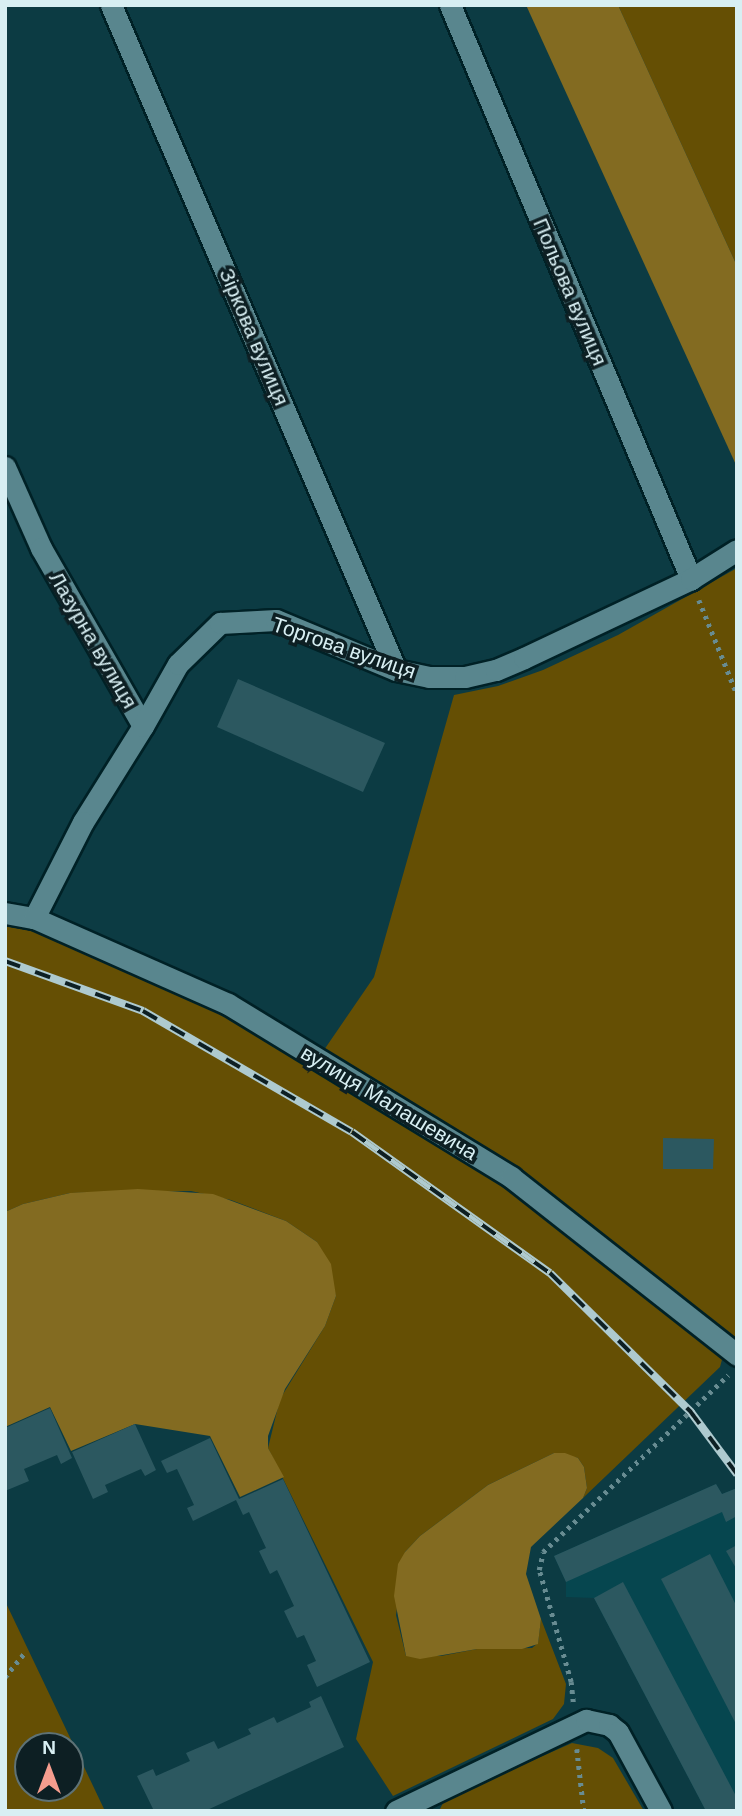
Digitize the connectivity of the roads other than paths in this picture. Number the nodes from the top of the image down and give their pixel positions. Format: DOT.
graph roads {
  1 [pos="111,5"];
  2 [pos="450,5"];
  3 [pos="5,467"];
  4 [pos="737,550"];
  5 [pos="691,579"];
  6 [pos="396,670"];
  7 [pos="143,726"];
  8 [pos="5,913"];
  9 [pos="34,918"];
  10 [pos="737,1355"];
  11 [pos="396,1811"];
  12 [pos="661,1811"];
  1 -- 6 [label="street, Зіркова вулиця"];
  2 -- 5 [label="street, Польова вулиця"];
  3 -- 7 [label="street, Лазурна вулиця"];
  4 -- 5 [label="street, Торгова вулиця"];
  5 -- 6 [label="street, Торгова вулиця"];
  6 -- 7 [label="street, Торгова вулиця"];
  7 -- 9 [label="street, Лазурна вулиця"];
  8 -- 9 [label="street, вулиця Малашевича"];
  9 -- 10 [label="street, вулиця Малашевича"];
  11 -- 12 [label="street"];
}
